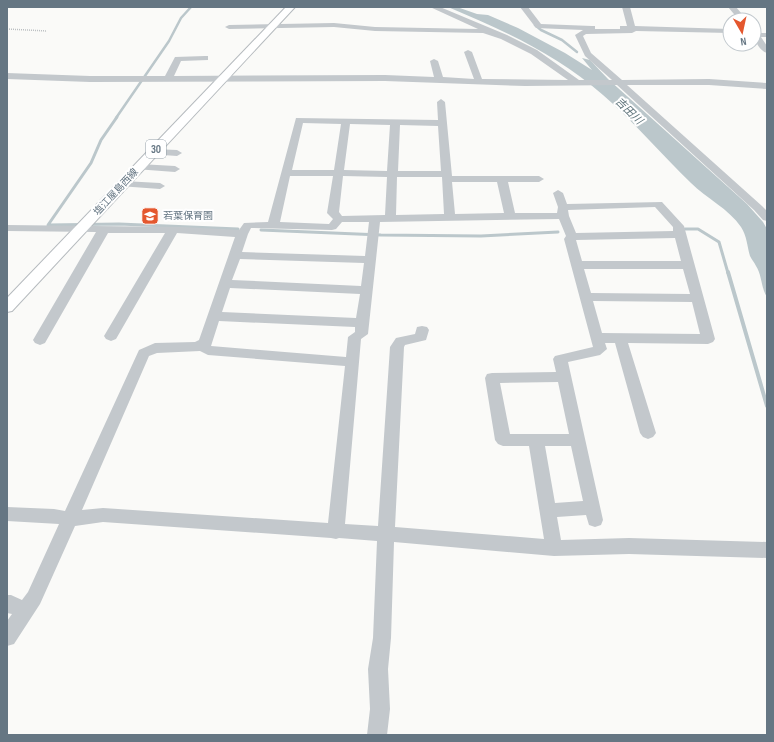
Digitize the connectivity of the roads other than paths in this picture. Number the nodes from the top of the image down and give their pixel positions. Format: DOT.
graph roads {
  1 [pos="291,7"];
  2 [pos="434,7"];
  3 [pos="524,7"];
  4 [pos="626,7"];
  5 [pos="274,26"];
  6 [pos="229,27"];
  7 [pos="631,29"];
  8 [pos="722,31"];
  9 [pos="767,35"];
  10 [pos="504,37"];
  11 [pos="767,51"];
  12 [pos="468,52"];
  13 [pos="206,58"];
  14 [pos="434,61"];
  15 [pos="7,76"];
  16 [pos="168,78"];
  17 [pos="222,79"];
  18 [pos="439,80"];
  19 [pos="479,81"];
  20 [pos="579,82"];
  21 [pos="616,82"];
  22 [pos="767,86"];
  23 [pos="441,102"];
  24 [pos="346,121"];
  25 [pos="395,122"];
  26 [pos="442,123"];
  27 [pos="153,152"];
  28 [pos="177,153"];
  29 [pos="139,167"];
  30 [pos="174,169"];
  31 [pos="286,173"];
  32 [pos="338,173"];
  33 [pos="392,174"];
  34 [pos="446,177"];
  35 [pos="502,179"];
  36 [pos="539,179"];
  37 [pos="123,184"];
  38 [pos="160,186"];
  39 [pos="558,193"];
  40 [pos="563,211"];
  41 [pos="510,216"];
  42 [pos="450,218"];
  43 [pos="767,218"];
  44 [pos="339,219"];
  45 [pos="375,219"];
  46 [pos="390,219"];
  47 [pos="83,226"];
  48 [pos="273,226"];
  49 [pos="7,228"];
  50 [pos="104,229"];
  51 [pos="173,230"];
  52 [pos="242,234"];
  53 [pos="680,234"];
  54 [pos="572,237"];
  55 [pos="235,255"];
  56 [pos="370,260"];
  57 [pos="577,265"];
  58 [pos="688,265"];
  59 [pos="225,284"];
  60 [pos="366,290"];
  61 [pos="586,297"];
  62 [pos="697,298"];
  63 [pos="7,307"];
  64 [pos="214,316"];
  65 [pos="362,323"];
  66 [pos="422,330"];
  67 [pos="111,336"];
  68 [pos="598,338"];
  69 [pos="620,338"];
  70 [pos="40,340"];
  71 [pos="201,345"];
  72 [pos="353,362"];
  73 [pos="564,377"];
  74 [pos="648,433"];
  75 [pos="536,440"];
  76 [pos="577,440"];
  77 [pos="548,510"];
  78 [pos="7,514"];
  79 [pos="69,519"];
  80 [pos="336,532"];
  81 [pos="386,534"];
  82 [pos="554,548"];
  83 [pos="767,550"];
  84 [pos="7,604"];
  85 [pos="25,611"];
  86 [pos="7,637"];
  87 [pos="377,735"];
  1 -- 5 [label="main road, 塩江屋島西線 / 30"];
  2 -- 10 [label="street"];
  3 -- 7 [label="street"];
  4 -- 7 [label="street"];
  5 -- 6 [label="street"];
  5 -- 10 [label="street"];
  5 -- 17 [label="main road, 塩江屋島西線 / 30"];
  7 -- 8 [label="street"];
  7 -- 21 [label="street"];
  9 -- 11 [label="street"];
  10 -- 20 [label="street"];
  12 -- 19 [label="street"];
  13 -- 16 [label="street"];
  14 -- 18 [label="street"];
  15 -- 16 [label="street"];
  16 -- 17 [label="street"];
  17 -- 18 [label="street"];
  17 -- 27 [label="main road, 塩江屋島西線 / 30"];
  18 -- 19 [label="street"];
  19 -- 20 [label="street"];
  20 -- 21 [label="street"];
  21 -- 22 [label="street"];
  21 -- 43 [label="street"];
  23 -- 26 [label="street"];
  24 -- 25 [label="street"];
  24 -- 31 [label="street"];
  24 -- 32 [label="street"];
  25 -- 26 [label="street"];
  25 -- 33 [label="street"];
  26 -- 34 [label="street"];
  27 -- 28 [label="street"];
  27 -- 29 [label="main road, 塩江屋島西線 / 30"];
  29 -- 30 [label="street"];
  29 -- 37 [label="main road, 塩江屋島西線 / 30"];
  31 -- 32 [label="street"];
  31 -- 48 [label="street"];
  32 -- 33 [label="street"];
  32 -- 44 [label="street"];
  33 -- 34 [label="street"];
  33 -- 46 [label="street"];
  34 -- 35 [label="street"];
  34 -- 42 [label="street"];
  35 -- 36 [label="street"];
  35 -- 41 [label="street"];
  37 -- 38 [label="street"];
  37 -- 47 [label="main road, 塩江屋島西線 / 30"];
  39 -- 40 [label="street"];
  40 -- 41 [label="street"];
  40 -- 53 [label="street"];
  40 -- 54 [label="street"];
  41 -- 42 [label="street"];
  42 -- 46 [label="street"];
  44 -- 45 [label="street"];
  44 -- 48 [label="street"];
  45 -- 46 [label="street"];
  45 -- 56 [label="street"];
  47 -- 49 [label="street"];
  47 -- 50 [label="street"];
  47 -- 63 [label="main road, 塩江屋島西線 / 30"];
  48 -- 52 [label="street"];
  50 -- 51 [label="street"];
  50 -- 70 [label="street"];
  51 -- 52 [label="street"];
  51 -- 67 [label="street"];
  52 -- 55 [label="street"];
  53 -- 54 [label="street"];
  53 -- 58 [label="street"];
  54 -- 57 [label="street"];
  55 -- 56 [label="street"];
  55 -- 59 [label="street"];
  56 -- 60 [label="street"];
  57 -- 58 [label="street"];
  57 -- 61 [label="street"];
  58 -- 62 [label="street"];
  59 -- 60 [label="street"];
  59 -- 64 [label="street"];
  60 -- 65 [label="street"];
  61 -- 62 [label="street"];
  61 -- 68 [label="street"];
  62 -- 69 [label="street"];
  64 -- 65 [label="street"];
  64 -- 71 [label="street"];
  65 -- 72 [label="street"];
  66 -- 81 [label="street"];
  68 -- 69 [label="street"];
  68 -- 73 [label="street"];
  69 -- 74 [label="street"];
  71 -- 72 [label="street"];
  71 -- 79 [label="street"];
  72 -- 80 [label="street"];
  73 -- 75 [label="street"];
  73 -- 76 [label="street"];
  75 -- 76 [label="street"];
  75 -- 77 [label="street"];
  76 -- 77 [label="street"];
  77 -- 82 [label="street"];
  78 -- 79 [label="street"];
  79 -- 80 [label="street"];
  79 -- 85 [label="street"];
  80 -- 81 [label="street"];
  81 -- 82 [label="street"];
  81 -- 87 [label="street"];
  82 -- 83 [label="street"];
  84 -- 85 [label="street"];
  85 -- 86 [label="street"];
}
